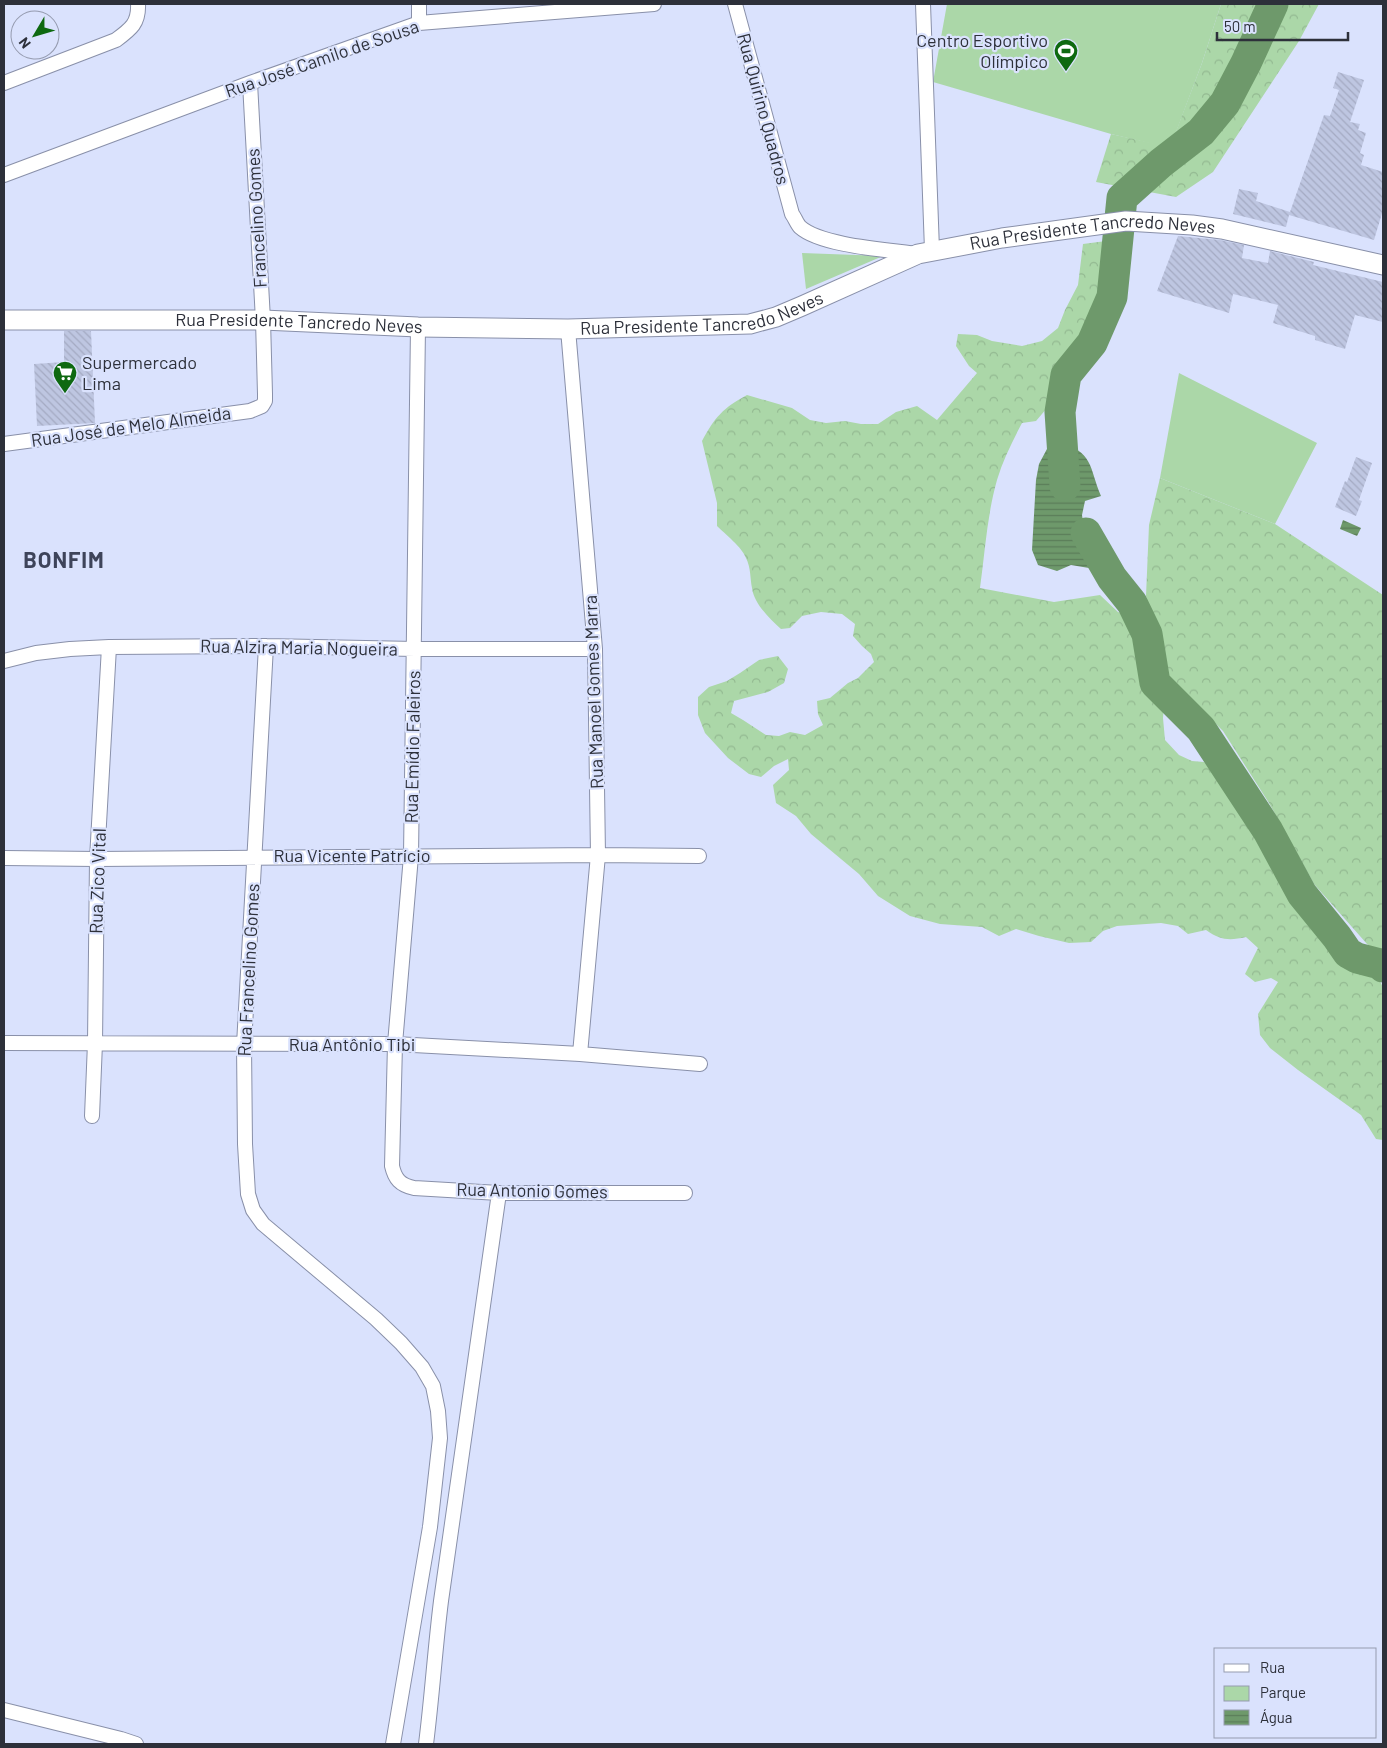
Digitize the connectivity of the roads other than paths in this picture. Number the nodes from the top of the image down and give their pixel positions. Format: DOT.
graph roads {
  1 [pos="138,4"];
  2 [pos="419,4"];
  3 [pos="654,4"];
  4 [pos="735,4"];
  5 [pos="923,4"];
  6 [pos="547,8"];
  7 [pos="419,23"];
  8 [pos="4,83"];
  9 [pos="250,83"];
  10 [pos="4,175"];
  11 [pos="925,252"];
  12 [pos="1383,265"];
  13 [pos="4,320"];
  14 [pos="263,320"];
  15 [pos="418,327"];
  16 [pos="568,329"];
  17 [pos="258,409"];
  18 [pos="4,444"];
  19 [pos="266,646"];
  20 [pos="109,647"];
  21 [pos="414,649"];
  22 [pos="595,649"];
  23 [pos="4,662"];
  24 [pos="598,855"];
  25 [pos="411,856"];
  26 [pos="699,856"];
  27 [pos="255,857"];
  28 [pos="4,858"];
  29 [pos="97,859"];
  30 [pos="4,1043"];
  31 [pos="95,1043"];
  32 [pos="395,1044"];
  33 [pos="244,1045"];
  34 [pos="580,1054"];
  35 [pos="700,1064"];
  36 [pos="92,1116"];
  37 [pos="392,1166"];
  38 [pos="499,1193"];
  39 [pos="685,1193"];
  40 [pos="4,1710"];
  41 [pos="136,1744"];
  42 [pos="393,1744"];
  43 [pos="426,1744"];
  1 -- 8 [label="street"];
  2 -- 7 [label="street"];
  3 -- 6 [label="street, Rua José Camilo de Sousa"];
  4 -- 11 [label="street, Rua Quirino Quadros"];
  5 -- 11 [label="street"];
  6 -- 7 [label="street, Rua José Camilo de Sousa"];
  7 -- 9 [label="street, Rua José Camilo de Sousa"];
  9 -- 10 [label="street, Rua José Camilo de Sousa"];
  9 -- 14 [label="street, Francelino Gomes"];
  11 -- 12 [label="main road, Rua Presidente Tancredo Neves"];
  11 -- 16 [label="main road, Rua Presidente Tancredo Neves"];
  13 -- 14 [label="main road, Rua Presidente Tancredo Neves"];
  14 -- 15 [label="main road, Rua Presidente Tancredo Neves"];
  14 -- 17 [label="street, Francelino Gomes"];
  15 -- 16 [label="main road, Rua Presidente Tancredo Neves"];
  15 -- 21 [label="street, Rua Emídio Faleiros"];
  16 -- 22 [label="street, Rua Manoel Gomes Marra"];
  17 -- 18 [label="street, Rua José de Melo Almeida"];
  19 -- 20 [label="street, Rua Alzira Maria Nogueira"];
  19 -- 21 [label="street, Rua Alzira Maria Nogueira"];
  19 -- 27 [label="street, Rua Francelino Gomes"];
  20 -- 23 [label="street, Rua Alzira Maria Nogueira"];
  20 -- 29 [label="street, Rua Zico Vital"];
  21 -- 22 [label="street, Rua Alzira Maria Nogueira"];
  21 -- 25 [label="street, Rua Emídio Faleiros"];
  22 -- 24 [label="street, Rua Manoel Gomes Marra"];
  24 -- 25 [label="street, Rua Vicente Patrício"];
  24 -- 26 [label="street, Rua Vicente Patrício"];
  24 -- 34 [label="street, Rua Manoel Gomes Marra"];
  25 -- 27 [label="street, Rua Vicente Patrício"];
  25 -- 32 [label="street, Rua Emídio Faleiros"];
  27 -- 29 [label="street, Rua Vicente Patrício"];
  27 -- 33 [label="street, Rua Francelino Gomes"];
  28 -- 29 [label="street, Rua Vicente Patrício"];
  29 -- 31 [label="street, Rua Zico Vital"];
  30 -- 31 [label="street, Rua Antônio Tibi"];
  31 -- 33 [label="street, Rua Antônio Tibi"];
  31 -- 36 [label="street, Rua Zico Vital"];
  32 -- 33 [label="street, Rua Antônio Tibi"];
  32 -- 34 [label="street, Rua Antônio Tibi"];
  32 -- 37 [label="street, Rua Emídio Faleiros"];
  33 -- 42 [label="street, Rua Francelino Gomes"];
  34 -- 35 [label="street, Rua Antônio Tibi"];
  37 -- 38 [label="street, Rua Antonio Gomes"];
  38 -- 39 [label="street, Rua Antonio Gomes"];
  38 -- 43 [label="street"];
  40 -- 41 [label="street"];
}
